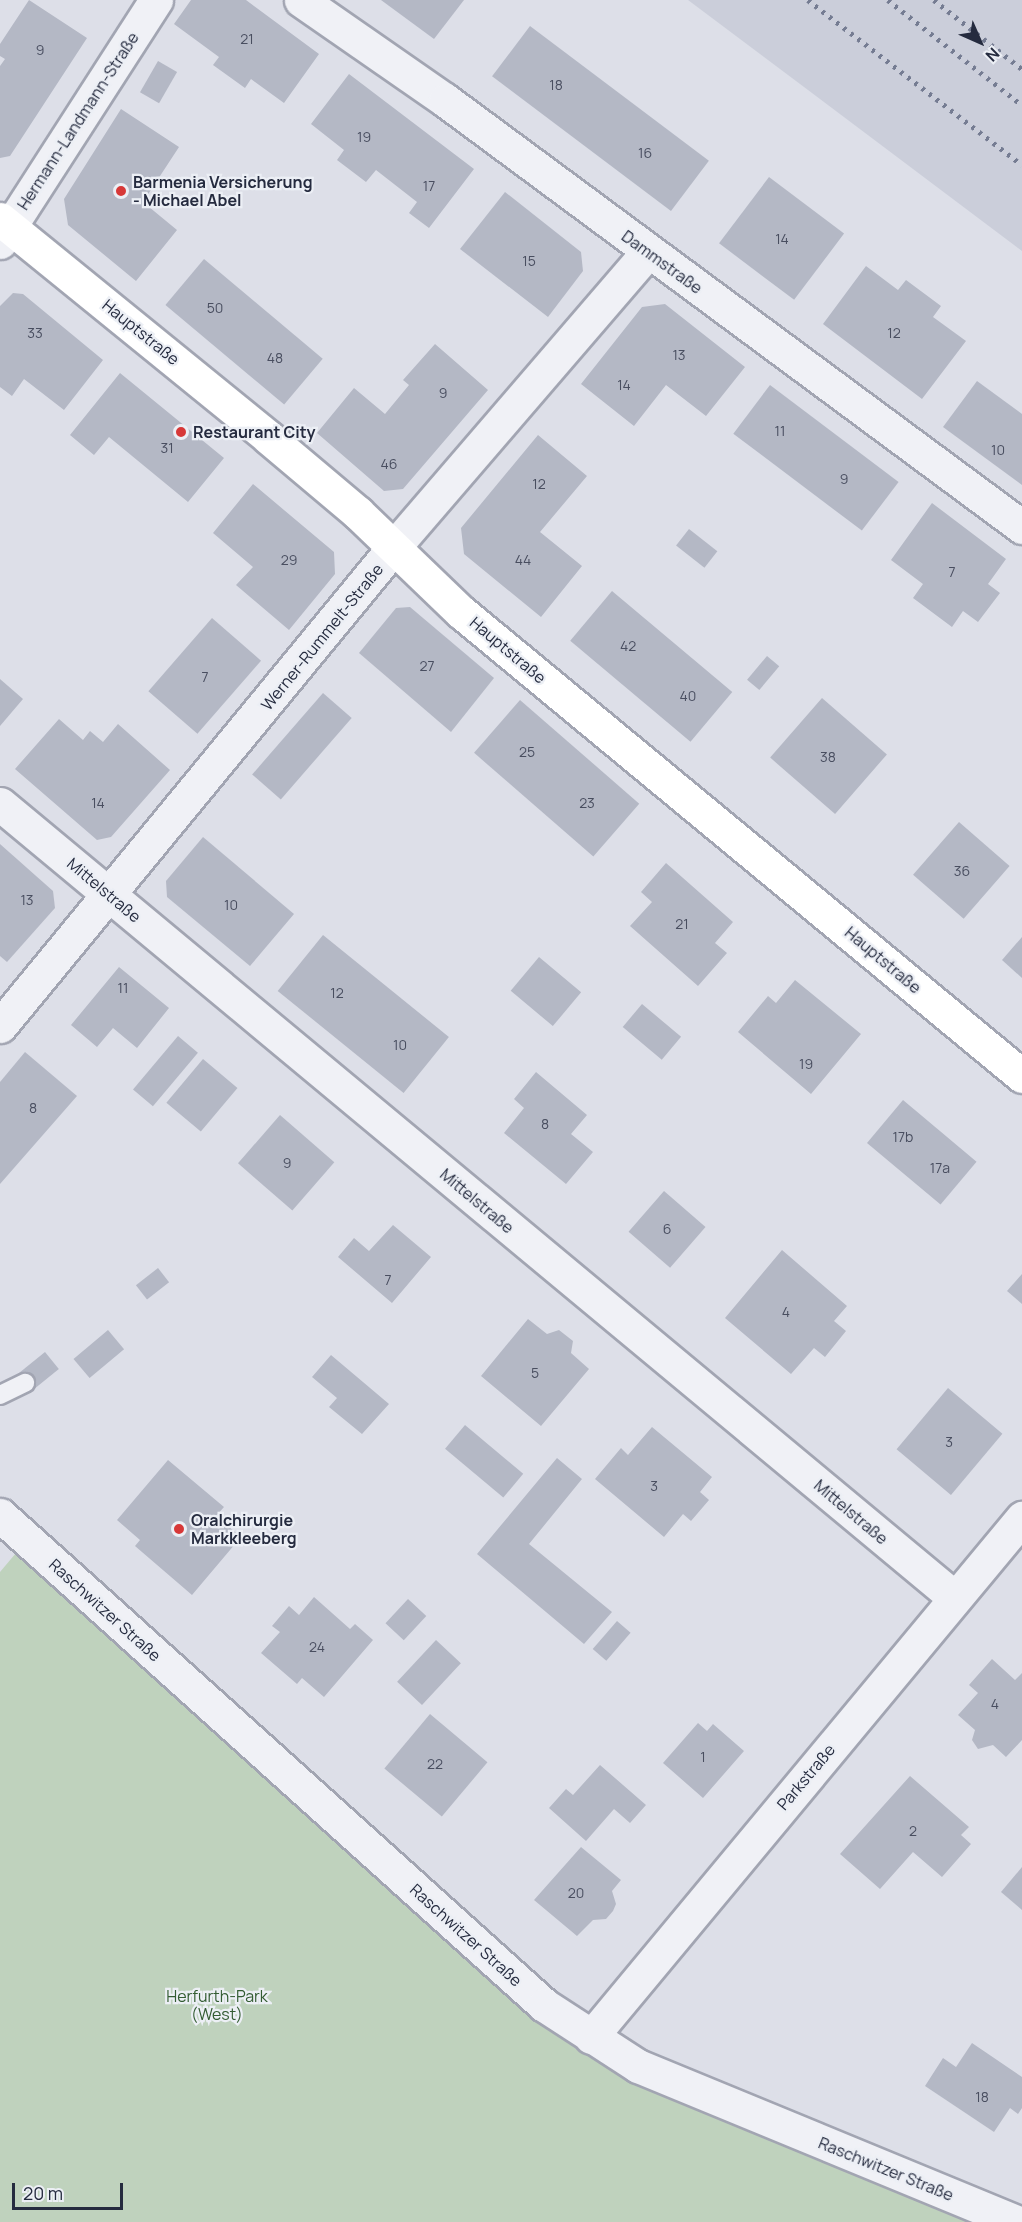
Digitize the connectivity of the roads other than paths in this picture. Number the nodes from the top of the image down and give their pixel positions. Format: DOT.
graph roads {
  1 [pos="156,0"];
  2 [pos="301,0"];
  3 [pos="3,229"];
  4 [pos="648,252"];
  5 [pos="1022,527"];
  6 [pos="394,548"];
  7 [pos="0,804"];
  8 [pos="111,895"];
  9 [pos="0,1026"];
  10 [pos="1022,1076"];
  11 [pos="25,1383"];
  12 [pos="0,1395"];
  13 [pos="0,1515"];
  14 [pos="1022,1518"];
  15 [pos="955,1598"];
  16 [pos="591,2037"];
  17 [pos="1017,2222"];
  1 -- 3 [label="street, Hermann-Landmann-Straße"];
  2 -- 4 [label="street, Dammstraße"];
  3 -- 6 [label="main road, Hauptstraße"];
  4 -- 5 [label="street, Dammstraße"];
  4 -- 6 [label="street, Werner-Rummelt-Straße"];
  6 -- 8 [label="street, Werner-Rummelt-Straße"];
  6 -- 10 [label="main road, Hauptstraße"];
  7 -- 8 [label="street, Mittelstraße"];
  8 -- 9 [label="street, Werner-Rummelt-Straße"];
  8 -- 15 [label="street, Mittelstraße"];
  11 -- 12 [label="lane"];
  13 -- 16 [label="street, Raschwitzer Straße"];
  14 -- 15 [label="street, Parkstraße"];
  15 -- 16 [label="street, Parkstraße"];
  16 -- 17 [label="street, Raschwitzer Straße"];
}
